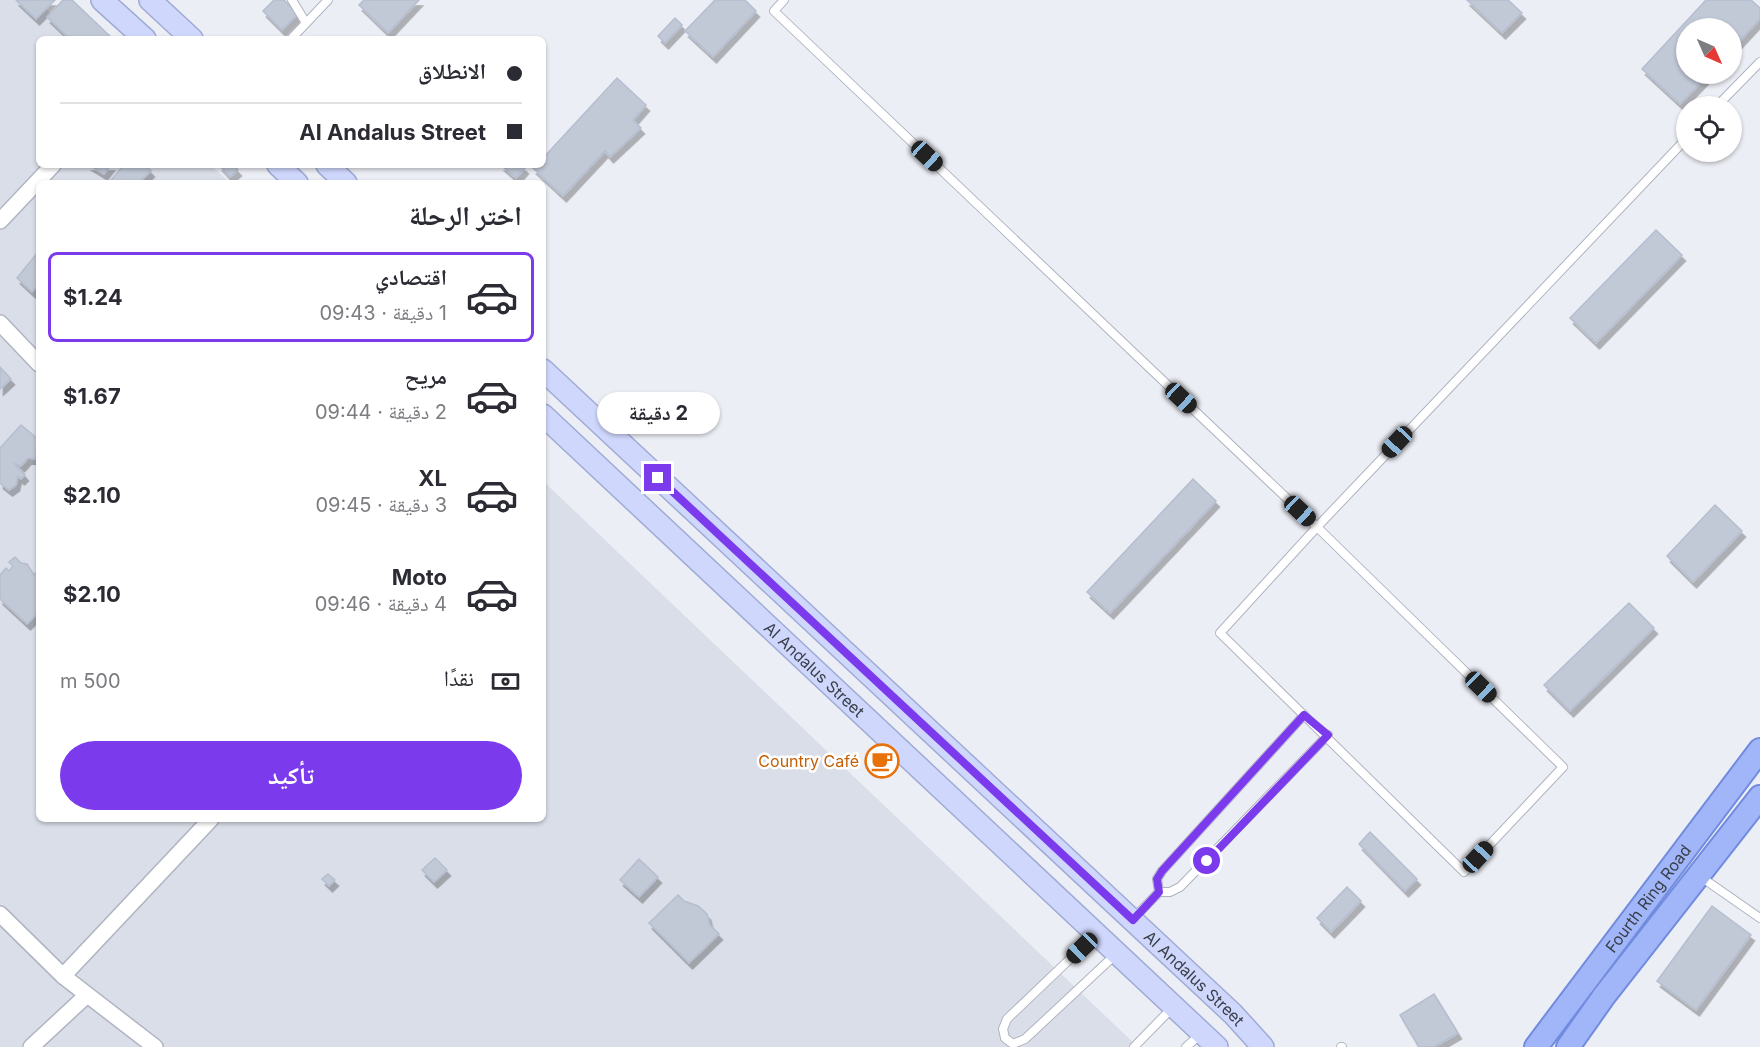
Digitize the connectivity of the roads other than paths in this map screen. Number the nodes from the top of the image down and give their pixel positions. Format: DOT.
graph roads {
  1 [pos="102,0"];
  2 [pos="150,0"];
  3 [pos="292,0"];
  4 [pos="328,0"];
  5 [pos="784,0"];
  6 [pos="306,23"];
  7 [pos="142,36"];
  8 [pos="189,36"];
  9 [pos="294,36"];
  10 [pos="1760,62"];
  11 [pos="1727,96"];
  12 [pos="1676,150"];
  13 [pos="49,168"];
  14 [pos="281,168"];
  15 [pos="330,168"];
  16 [pos="38,180"];
  17 [pos="294,180"];
  18 [pos="343,180"];
  19 [pos="36,182"];
  20 [pos="0,221"];
  21 [pos="0,323"];
  22 [pos="36,361"];
  23 [pos="546,373"];
  24 [pos="546,418"];
  25 [pos="1317,527"];
  26 [pos="1304,715"];
  27 [pos="1328,735"];
  28 [pos="1760,750"];
  29 [pos="1760,797"];
  30 [pos="208,822"];
  31 [pos="1700,876"];
  32 [pos="1159,892"];
  33 [pos="0,914"];
  34 [pos="1760,918"];
  35 [pos="1133,920"];
  36 [pos="1107,944"];
  37 [pos="63,976"];
  38 [pos="87,995"];
  39 [pos="1174,1006"];
  40 [pos="1202,1032"];
  41 [pos="1575,1045"];
  42 [pos="31,1047"];
  43 [pos="155,1047"];
  44 [pos="1134,1047"];
  45 [pos="1186,1047"];
  46 [pos="1217,1047"];
  47 [pos="1263,1047"];
  48 [pos="1536,1047"];
  1 -- 7 [label="main road"];
  2 -- 8 [label="main road"];
  3 -- 6 [label="lane"];
  4 -- 6 [label="lane"];
  5 -- 25 [label="lane"];
  6 -- 9 [label="lane"];
  10 -- 11 [label="lane"];
  12 -- 25 [label="lane"];
  13 -- 16 [label="street"];
  14 -- 17 [label="main road"];
  15 -- 18 [label="main road"];
  19 -- 20 [label="street"];
  21 -- 22 [label="street"];
  23 -- 35 [label="main road, Al Andalus Street"];
  24 -- 36 [label="main road, Al Andalus Street"];
  25 -- 26 [label="lane"];
  25 -- 27 [label="lane"];
  26 -- 27 [label="lane"];
  26 -- 32 [label="lane"];
  27 -- 32 [label="lane"];
  28 -- 48 [label="main road, Fourth Ring Road"];
  29 -- 31 [label="main road, Fourth Ring Road"];
  30 -- 37 [label="street"];
  31 -- 34 [label="lane"];
  31 -- 41 [label="main road, Fourth Ring Road"];
  32 -- 35 [label="lane"];
  33 -- 37 [label="street"];
  35 -- 36 [label="main road"];
  35 -- 47 [label="main road, Al Andalus Street"];
  36 -- 36 [label="lane"];
  36 -- 39 [label="main road, Al Andalus Street"];
  37 -- 38 [label="street"];
  38 -- 42 [label="street"];
  38 -- 43 [label="street"];
  39 -- 40 [label="main road, Al Andalus Street"];
  39 -- 44 [label="lane"];
  40 -- 45 [label="lane"];
  40 -- 46 [label="main road, Al Andalus Street"];
}
